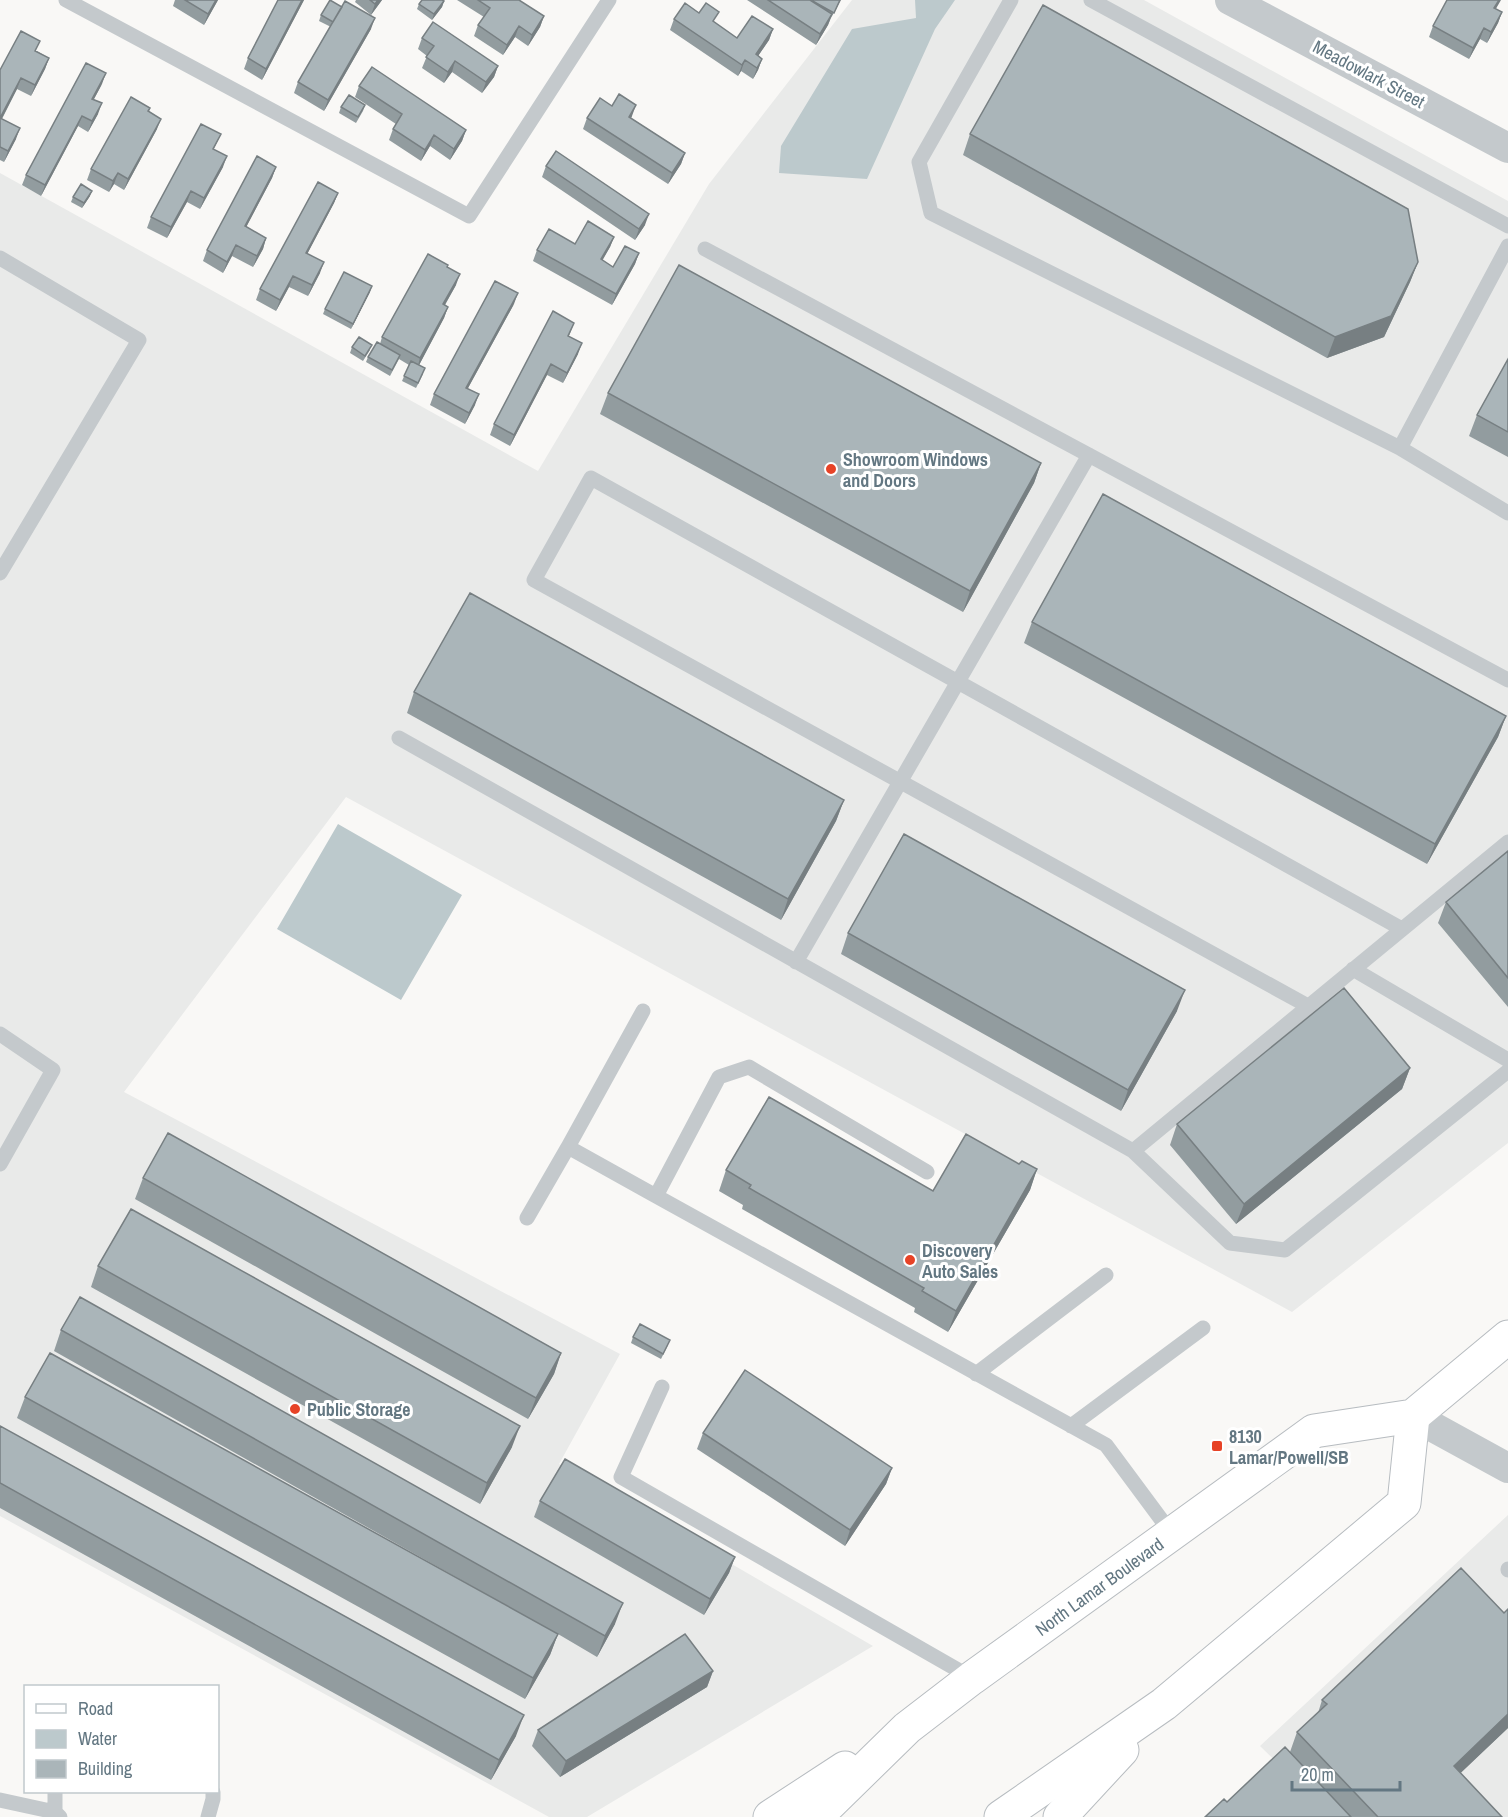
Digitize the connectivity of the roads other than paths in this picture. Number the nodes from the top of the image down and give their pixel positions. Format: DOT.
graph roads {
  1 [pos="66,0"];
  2 [pos="609,0"];
  3 [pos="1011,0"];
  4 [pos="1091,0"];
  5 [pos="1230,0"];
  6 [pos="1506,142"];
  7 [pos="1508,226"];
  8 [pos="1508,246"];
  9 [pos="705,249"];
  10 [pos="0,258"];
  11 [pos="1400,448"];
  12 [pos="1089,455"];
  13 [pos="1508,513"];
  14 [pos="0,573"];
  15 [pos="1508,680"];
  16 [pos="957,681"];
  17 [pos="399,738"];
  18 [pos="899,781"];
  19 [pos="1508,842"];
  20 [pos="1402,929"];
  21 [pos="795,962"];
  22 [pos="1353,969"];
  23 [pos="1308,1006"];
  24 [pos="643,1011"];
  25 [pos="0,1034"];
  26 [pos="1508,1060"];
  27 [pos="1508,1071"];
  28 [pos="568,1147"];
  29 [pos="1133,1151"];
  30 [pos="0,1164"];
  31 [pos="927,1172"];
  32 [pos="656,1196"];
  33 [pos="527,1218"];
  34 [pos="1106,1275"];
  35 [pos="1203,1328"];
  36 [pos="1508,1337"];
  37 [pos="976,1374"];
  38 [pos="662,1388"];
  39 [pos="1413,1416"];
  40 [pos="1071,1426"];
  41 [pos="1508,1468"];
  42 [pos="1172,1534"];
  43 [pos="972,1678"];
  44 [pos="1164,1704"];
  45 [pos="907,1728"];
  46 [pos="54,1793"];
  47 [pos="213,1793"];
  48 [pos="0,1800"];
  49 [pos="57,1814"];
  50 [pos="208,1817"];
  51 [pos="770,1817"];
  52 [pos="816,1817"];
  53 [pos="1001,1817"];
  54 [pos="1060,1817"];
  1 -- 2 [label="lane"];
  3 -- 11 [label="lane"];
  4 -- 7 [label="lane"];
  5 -- 6 [label="street, Meadowlark Street"];
  8 -- 11 [label="lane"];
  9 -- 12 [label="lane"];
  10 -- 14 [label="lane"];
  11 -- 13 [label="lane"];
  12 -- 15 [label="lane"];
  12 -- 16 [label="lane"];
  16 -- 18 [label="lane"];
  16 -- 18 [label="lane"];
  16 -- 20 [label="lane"];
  17 -- 21 [label="lane"];
  18 -- 21 [label="lane"];
  18 -- 23 [label="lane"];
  19 -- 20 [label="lane"];
  20 -- 22 [label="lane"];
  21 -- 29 [label="lane"];
  22 -- 23 [label="lane"];
  22 -- 26 [label="lane"];
  23 -- 29 [label="lane"];
  24 -- 28 [label="lane"];
  25 -- 30 [label="lane"];
  27 -- 29 [label="lane"];
  28 -- 32 [label="lane"];
  28 -- 33 [label="lane"];
  31 -- 32 [label="lane"];
  32 -- 37 [label="lane"];
  34 -- 37 [label="lane"];
  35 -- 40 [label="lane"];
  36 -- 39 [label="main road"];
  37 -- 40 [label="lane"];
  38 -- 43 [label="lane"];
  39 -- 41 [label="street"];
  39 -- 42 [label="main road, North Lamar Boulevard"];
  39 -- 44 [label="main road"];
  40 -- 42 [label="lane"];
  42 -- 43 [label="main road, North Lamar Boulevard"];
  43 -- 45 [label="main road, North Lamar Boulevard"];
  44 -- 53 [label="main road"];
  44 -- 54 [label="main road"];
  45 -- 51 [label="main road"];
  45 -- 52 [label="main road, North Lamar Boulevard"];
  46 -- 49 [label="lane"];
  47 -- 50 [label="lane"];
  48 -- 49 [label="lane"];
}
